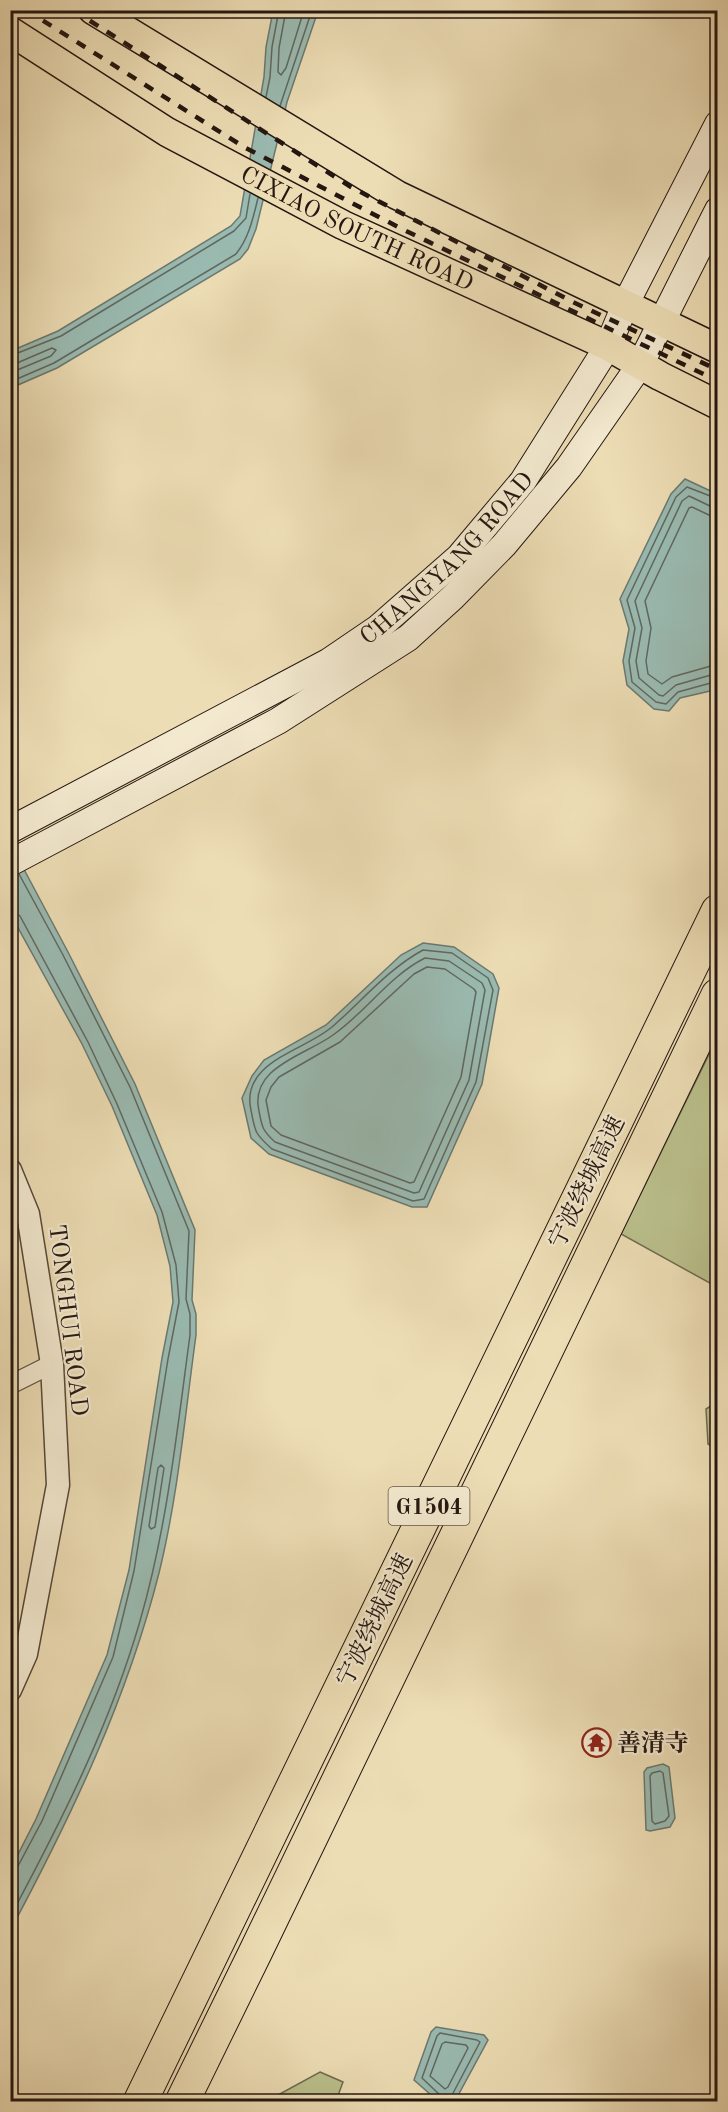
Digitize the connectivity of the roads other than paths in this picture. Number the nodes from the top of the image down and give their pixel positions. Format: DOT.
graph roads {
  1 [pos="93,10"];
  2 [pos="10,31"];
  3 [pos="717,124"];
  4 [pos="717,210"];
  5 [pos="625,305"];
  6 [pos="661,322"];
  7 [pos="608,346"];
  8 [pos="717,349"];
  9 [pos="640,365"];
  10 [pos="717,405"];
  11 [pos="10,830"];
  12 [pos="10,863"];
  13 [pos="717,911"];
  14 [pos="717,995"];
  15 [pos="10,1170"];
  16 [pos="52,1364"];
  17 [pos="10,1385"];
  18 [pos="10,1690"];
  19 [pos="140,2102"];
  20 [pos="182,2102"];
  1 -- 5 [label="main road, CIXIAO SOUTH ROAD"];
  2 -- 7 [label="main road, CIXIAO SOUTH ROAD"];
  3 -- 5 [label="main road, CHANGYANG ROAD"];
  4 -- 6 [label="main road, CHANGYANG ROAD"];
  5 -- 6 [label="main road, CIXIAO SOUTH ROAD"];
  5 -- 7 [label="main road, CHANGYANG ROAD"];
  6 -- 8 [label="main road, CIXIAO SOUTH ROAD"];
  6 -- 9 [label="main road, CHANGYANG ROAD"];
  7 -- 9 [label="main road, CIXIAO SOUTH ROAD"];
  7 -- 11 [label="main road, CHANGYANG ROAD"];
  9 -- 10 [label="main road, CIXIAO SOUTH ROAD"];
  9 -- 12 [label="main road, CHANGYANG ROAD"];
  13 -- 19 [label="highway, 宁波绕城高速 / G1504"];
  14 -- 20 [label="highway, 宁波绕城高速 / G1504"];
  15 -- 16 [label="street, TONGHUI ROAD"];
  16 -- 17 [label="street"];
  16 -- 18 [label="street, TONGHUI ROAD"];
}
